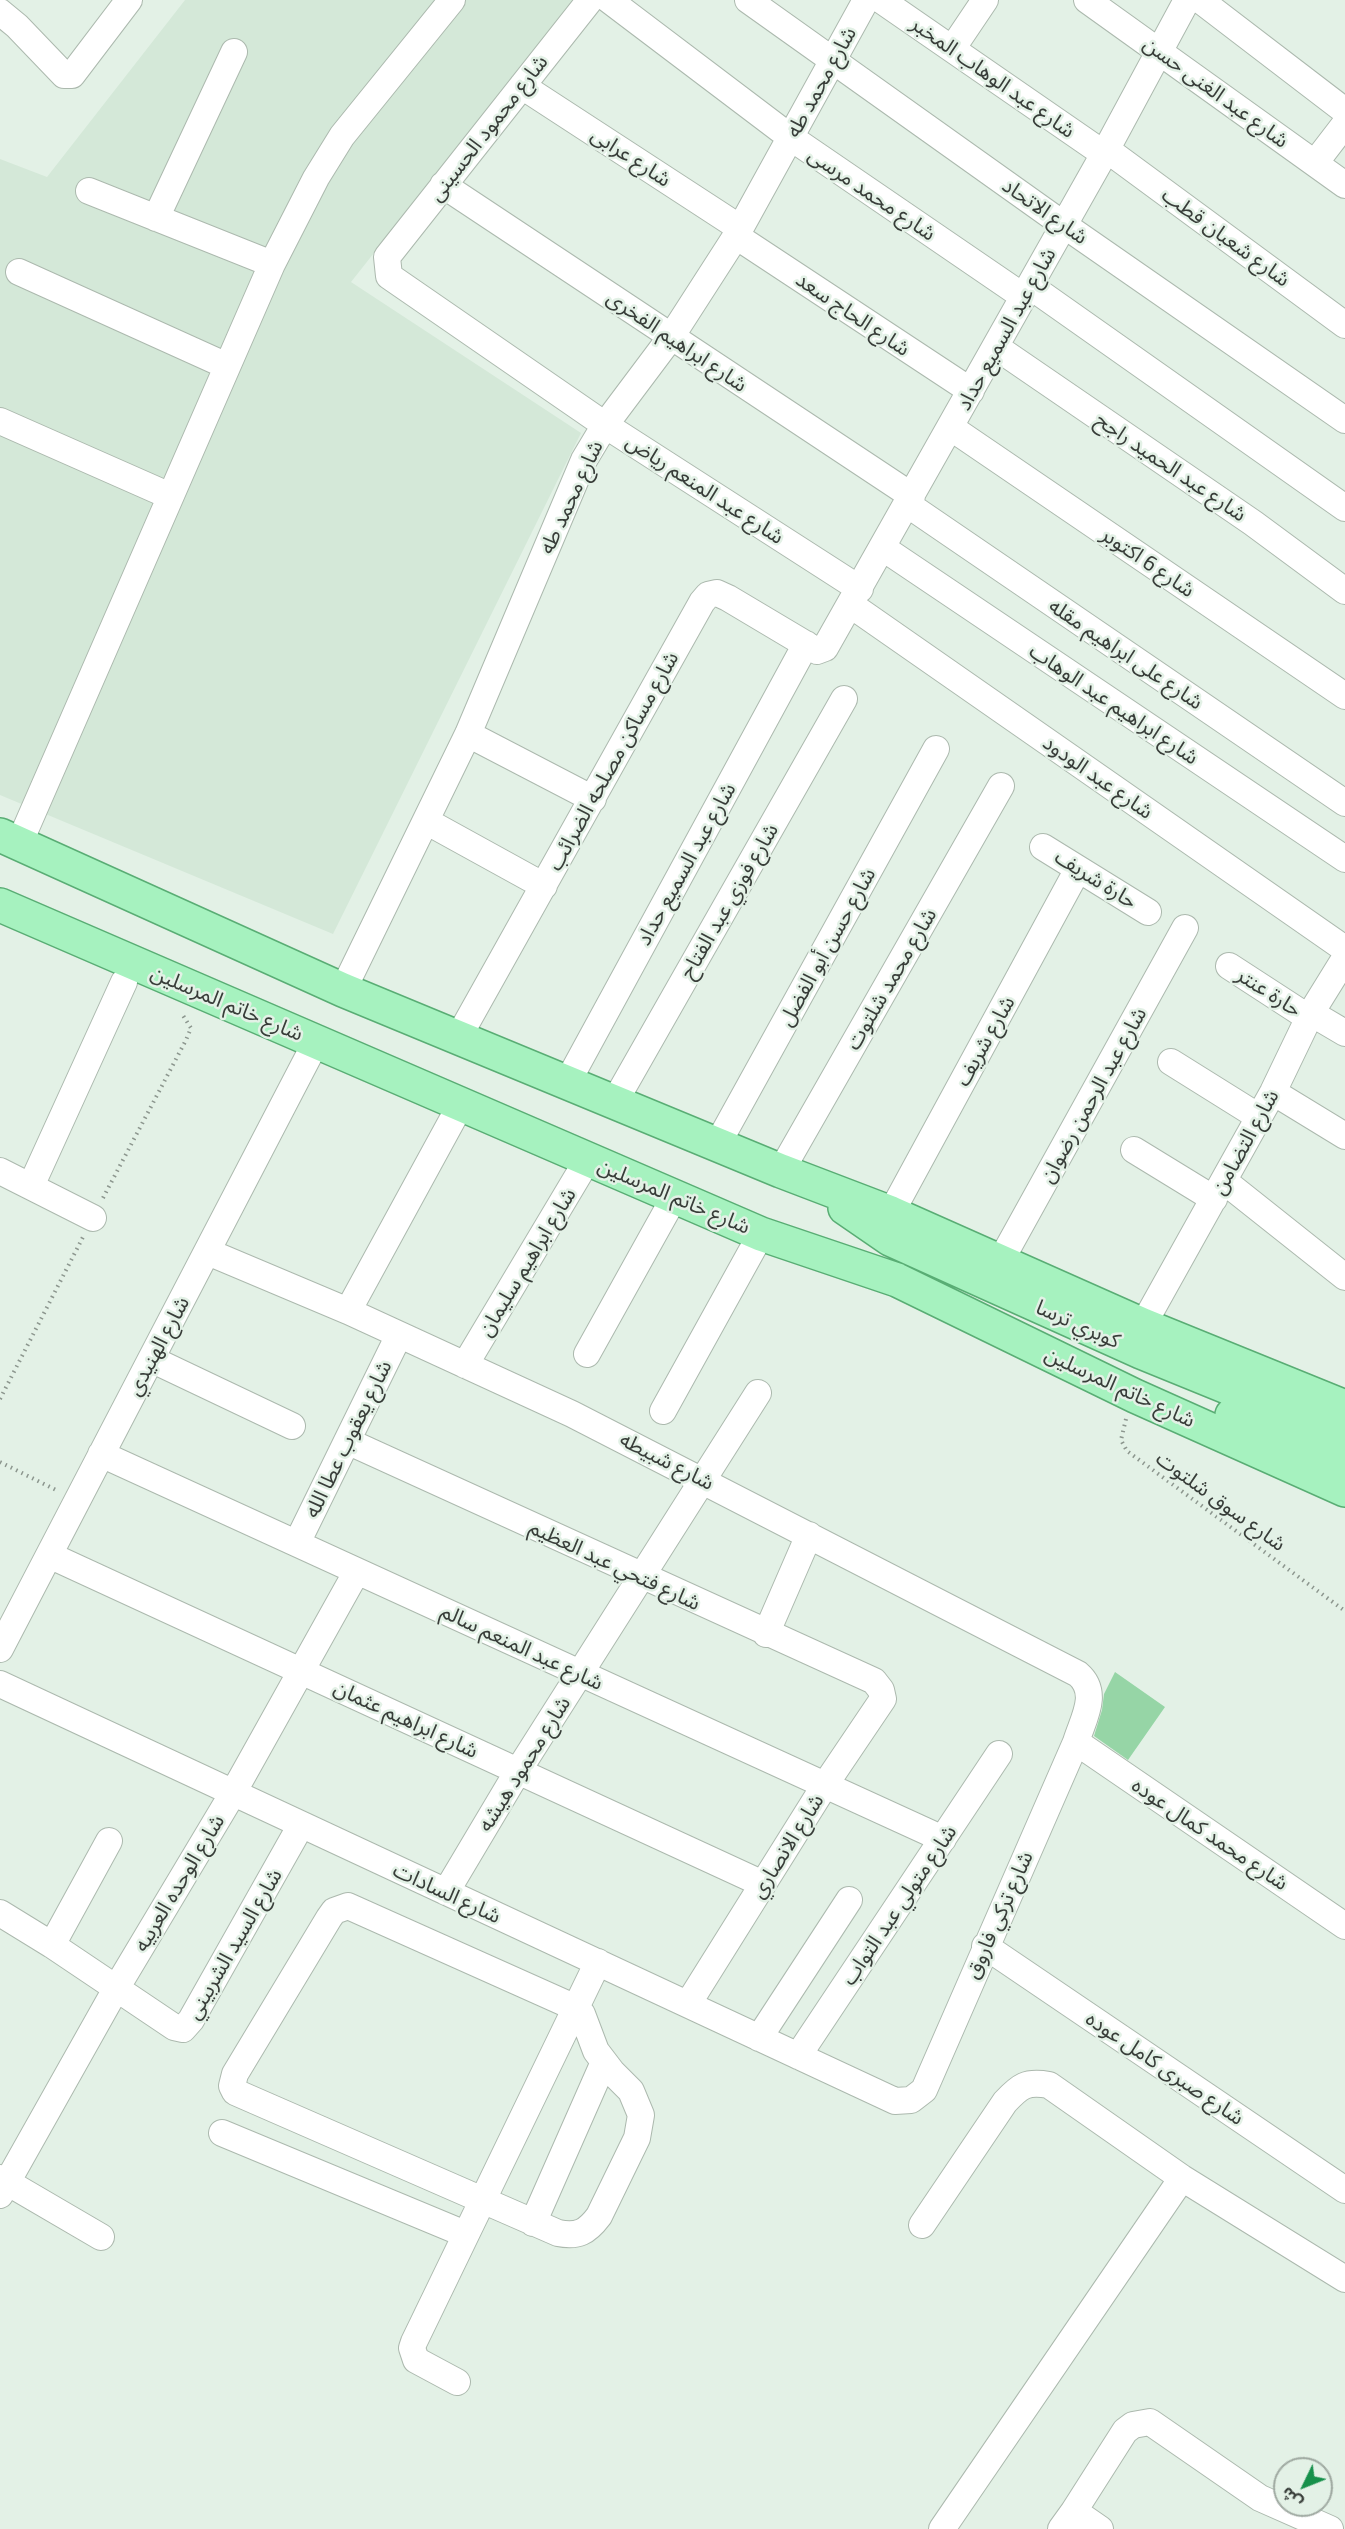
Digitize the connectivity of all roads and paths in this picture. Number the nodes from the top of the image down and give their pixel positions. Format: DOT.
graph roads {
  1 [pos="129,0"];
  2 [pos="452,0"];
  3 [pos="590,0"];
  4 [pos="609,0"];
  5 [pos="748,0"];
  6 [pos="866,0"];
  7 [pos="881,0"];
  8 [pos="985,0"];
  9 [pos="1087,0"];
  10 [pos="1187,0"];
  11 [pos="1200,0"];
  12 [pos="6,9"];
  13 [pos="952,49"];
  14 [pos="1160,51"];
  15 [pos="234,52"];
  16 [pos="833,59"];
  17 [pos="522,86"];
  18 [pos="1345,111"];
  19 [pos="1345,124"];
  20 [pos="790,137"];
  21 [pos="1105,152"];
  22 [pos="1315,163"];
  23 [pos="443,185"];
  24 [pos="1345,185"];
  25 [pos="90,191"];
  26 [pos="156,218"];
  27 [pos="1064,225"];
  28 [pos="738,232"];
  29 [pos="387,257"];
  30 [pos="272,264"];
  31 [pos="19,272"];
  32 [pos="1027,291"];
  33 [pos="1345,325"];
  34 [pos="671,337"];
  35 [pos="996,347"];
  36 [pos="227,366"];
  37 [pos="971,391"];
  38 [pos="1345,420"];
  39 [pos="0,421"];
  40 [pos="605,424"];
  41 [pos="950,427"];
  42 [pos="170,496"];
  43 [pos="910,500"];
  44 [pos="1345,508"];
  45 [pos="883,548"];
  46 [pos="1345,591"];
  47 [pos="856,597"];
  48 [pos="812,648"];
  49 [pos="1345,696"];
  50 [pos="844,699"];
  51 [pos="468,734"];
  52 [pos="936,749"];
  53 [pos="1001,786"];
  54 [pos="593,799"];
  55 [pos="1345,804"];
  56 [pos="426,821"];
  57 [pos="10,839"];
  58 [pos="1043,847"];
  59 [pos="1345,860"];
  60 [pos="1078,868"];
  61 [pos="544,886"];
  62 [pos="0,905"];
  63 [pos="1148,912"];
  64 [pos="1185,928"];
  65 [pos="1345,949"];
  66 [pos="1345,958"];
  67 [pos="1228,966"];
  68 [pos="124,982"];
  69 [pos="344,990"];
  70 [pos="180,1012"];
  71 [pos="1310,1016"];
  72 [pos="1345,1033"];
  73 [pos="458,1038"];
  74 [pos="316,1042"];
  75 [pos="1171,1062"];
  76 [pos="567,1083"];
  77 [pos="1273,1092"];
  78 [pos="614,1103"];
  79 [pos="461,1104"];
  80 [pos="1259,1117"];
  81 [pos="1345,1137"];
  82 [pos="717,1145"];
  83 [pos="1134,1150"];
  84 [pos="588,1159"];
  85 [pos="0,1171"];
  86 [pos="780,1172"];
  87 [pos="31,1186"];
  88 [pos="825,1188"];
  89 [pos="1219,1190"];
  90 [pos="675,1196"];
  91 [pos="891,1213"];
  92 [pos="93,1218"];
  93 [pos="761,1234"];
  94 [pos="208,1252"];
  95 [pos="1000,1262"];
  96 [pos="1345,1277"];
  97 [pos="897,1280"];
  98 [pos="348,1311"];
  99 [pos="1143,1325"];
  100 [pos="399,1335"];
  101 [pos="586,1354"];
  102 [pos="151,1359"];
  103 [pos="465,1365"];
  104 [pos="758,1393"];
  105 [pos="1135,1396"];
  106 [pos="0,1399"];
  107 [pos="1345,1407"];
  108 [pos="663,1411"];
  109 [pos="292,1426"];
  110 [pos="1345,1435"];
  111 [pos="347,1441"];
  112 [pos="101,1454"];
  113 [pos="1345,1461"];
  114 [pos="0,1462"];
  115 [pos="702,1479"];
  116 [pos="1345,1490"];
  117 [pos="77,1501"];
  118 [pos="809,1535"];
  119 [pos="297,1543"];
  120 [pos="49,1555"];
  121 [pos="357,1571"];
  122 [pos="641,1576"];
  123 [pos="1345,1611"];
  124 [pos="766,1634"];
  125 [pos="0,1649"];
  126 [pos="301,1671"];
  127 [pos="580,1673"];
  128 [pos="0,1684"];
  129 [pos="881,1689"];
  130 [pos="1086,1709"];
  131 [pos="1076,1742"];
  132 [pos="999,1754"];
  133 [pos="518,1771"];
  134 [pos="825,1785"];
  135 [pos="233,1793"];
  136 [pos="301,1825"];
  137 [pos="943,1839"];
  138 [pos="109,1841"];
  139 [pos="763,1884"];
  140 [pos="446,1892"];
  141 [pos="849,1900"];
  142 [pos="0,1913"];
  143 [pos="1345,1926"];
  144 [pos="52,1945"];
  145 [pos="985,1946"];
  146 [pos="598,1962"];
  147 [pos="117,1988"];
  148 [pos="688,2004"];
  149 [pos="576,2008"];
  150 [pos="759,2038"];
  151 [pos="798,2056"];
  152 [pos="604,2062"];
  153 [pos="895,2101"];
  154 [pos="222,2133"];
  155 [pos="1182,2178"];
  156 [pos="2,2185"];
  157 [pos="1345,2190"];
  158 [pos="481,2200"];
  159 [pos="533,2223"];
  160 [pos="922,2225"];
  161 [pos="465,2234"];
  162 [pos="101,2237"];
  163 [pos="1345,2278"];
  164 [pos="458,2382"];
  165 [pos="1068,2520"];
  166 [pos="942,2529"];
  167 [pos="1100,2529"];
  168 [pos="1330,2529"];
  1 -- 12 [label="street"];
  2 -- 30 [label="street"];
  3 -- 17 [label="street, شارع محمود الحسينى"];
  4 -- 20 [label="street, شارع محمد مرسى"];
  5 -- 16 [label="street, شارع الاتحاد"];
  6 -- 16 [label="street, شارع محمد طه"];
  7 -- 13 [label="street, شارع عبد الوهاب المخبر"];
  8 -- 13 [label="street"];
  9 -- 14 [label="street, شارع عبد الغنى حسن"];
  10 -- 14 [label="street, شارع عبد السميع حداد"];
  11 -- 18 [label="street"];
  13 -- 21 [label="street, شارع عبد الوهاب المخبر"];
  14 -- 21 [label="street, شارع عبد السميع حداد"];
  14 -- 22 [label="street, شارع عبد الغنى حسن"];
  15 -- 26 [label="street"];
  16 -- 20 [label="street, شارع محمد طه"];
  16 -- 27 [label="street, شارع الاتحاد"];
  17 -- 23 [label="street, شارع محمود الحسينى"];
  17 -- 28 [label="street, شارع عرابى"];
  19 -- 22 [label="street"];
  20 -- 28 [label="street, شارع محمد طه"];
  20 -- 32 [label="street, شارع محمد مرسى"];
  21 -- 27 [label="street, شارع عبد السميع حداد"];
  21 -- 33 [label="street, شارع شعبان قطب"];
  22 -- 24 [label="street, شارع عبد الغنى حسن"];
  23 -- 29 [label="street, شارع محمود الحسينى"];
  23 -- 34 [label="street, شارع ابراهيم الفخرى"];
  25 -- 26 [label="street"];
  26 -- 30 [label="street"];
  27 -- 32 [label="street, شارع عبد السميع حداد"];
  27 -- 38 [label="street, شارع الاتحاد"];
  28 -- 34 [label="street, شارع محمد طه"];
  28 -- 37 [label="street, شارع الحاج سعد"];
  29 -- 40 [label="street, شارع عبد المنعم رياض"];
  30 -- 36 [label="street"];
  31 -- 36 [label="street"];
  32 -- 35 [label="street, شارع عبد السميع حداد"];
  32 -- 44 [label="street, شارع محمد مرسى"];
  34 -- 40 [label="street, شارع محمد طه"];
  34 -- 43 [label="street, شارع ابراهيم الفخرى"];
  35 -- 37 [label="street, شارع عبد السميع حداد"];
  35 -- 46 [label="street, شارع عبد الحميد راجح"];
  36 -- 42 [label="street"];
  37 -- 41 [label="street, شارع عبد السميع حداد"];
  39 -- 42 [label="street"];
  40 -- 47 [label="street, شارع عبد المنعم رياض"];
  40 -- 51 [label="street, شارع محمد طه"];
  41 -- 43 [label="street, شارع عبد السميع حداد"];
  41 -- 49 [label="street, شارع 6 اكتوبر"];
  42 -- 57 [label="street"];
  43 -- 45 [label="street, شارع عبد السميع حداد"];
  43 -- 55 [label="street, شارع على ابراهيم مقله"];
  45 -- 47 [label="street, شارع عبد السميع حداد"];
  45 -- 59 [label="street, شارع ابراهيم عبد الوهاب"];
  47 -- 48 [label="street, شارع عبد السميع حداد"];
  47 -- 65 [label="street, شارع عبد الودود"];
  48 -- 54 [label="street, شارع مساكن مصلحه الضرائب"];
  48 -- 76 [label="street, شارع عبد السميع حداد"];
  50 -- 78 [label="street, شارع فوزي عبد الفتاح"];
  51 -- 54 [label="street"];
  51 -- 56 [label="street, شارع محمد طه"];
  52 -- 82 [label="street, شارع حسن أبو الفضل"];
  53 -- 86 [label="street, شارع محمد شلتوت"];
  54 -- 61 [label="street, شارع مساكن مصلحه الضرائب"];
  56 -- 61 [label="street"];
  56 -- 69 [label="street, شارع محمد طه"];
  57 -- 69 [label="main road"];
  58 -- 60 [label="street, حارة شريف"];
  60 -- 63 [label="street, حارة شريف"];
  60 -- 91 [label="street, شارع شريف"];
  61 -- 73 [label="street, شارع مساكن مصلحه الضرائب"];
  62 -- 74 [label="main road, شارع خاتم المرسلين"];
  64 -- 95 [label="street, شارع عبد الرحمن رضوان"];
  66 -- 71 [label="street, شارع التضامن"];
  67 -- 71 [label="street, حارة عنتر"];
  68 -- 87 [label="street"];
  69 -- 73 [label="main road"];
  70 -- 92 [label="path"];
  71 -- 72 [label="street, حارة عنتر"];
  71 -- 77 [label="street, شارع التضامن"];
  73 -- 76 [label="main road"];
  74 -- 79 [label="main road, شارع خاتم المرسلين"];
  74 -- 94 [label="street, شارع الهنيدي"];
  75 -- 80 [label="street"];
  76 -- 78 [label="main road"];
  77 -- 80 [label="street, شارع التضامن"];
  77 -- 81 [label="street"];
  78 -- 82 [label="main road"];
  79 -- 84 [label="main road, شارع خاتم المرسلين"];
  79 -- 98 [label="street"];
  80 -- 89 [label="street, شارع التضامن"];
  82 -- 86 [label="main road"];
  83 -- 89 [label="street"];
  84 -- 90 [label="main road, شارع خاتم المرسلين"];
  84 -- 103 [label="street, شارع ابراهيم سليمان"];
  85 -- 87 [label="street"];
  86 -- 88 [label="main road"];
  87 -- 92 [label="street"];
  88 -- 91 [label="main road"];
  88 -- 110 [label="main road, كوبري ترسا"];
  89 -- 96 [label="street"];
  89 -- 99 [label="street, شارع التضامن"];
  90 -- 93 [label="main road, شارع خاتم المرسلين"];
  90 -- 101 [label="street"];
  91 -- 95 [label="main road"];
  92 -- 106 [label="path"];
  93 -- 97 [label="main road, شارع خاتم المرسلين"];
  93 -- 108 [label="street"];
  94 -- 98 [label="street, شارع شبيطه"];
  94 -- 102 [label="street, شارع الهنيدي"];
  95 -- 99 [label="main road"];
  97 -- 105 [label="main road, شارع خاتم المرسلين"];
  97 -- 113 [label="main road, كوبري ترسا"];
  98 -- 100 [label="street, شارع شبيطه"];
  99 -- 107 [label="main road"];
  100 -- 103 [label="street, شارع شبيطه"];
  100 -- 111 [label="street, شارع يعقوب عطا الله"];
  102 -- 109 [label="street"];
  102 -- 112 [label="street, شارع الهنيدي"];
  103 -- 115 [label="street, شارع شبيطه"];
  104 -- 115 [label="street, شارع محمود هيشه"];
  105 -- 116 [label="main road, شارع خاتم المرسلين"];
  105 -- 123 [label="path, شارع سوق شلتوت"];
  111 -- 119 [label="street, شارع يعقوب عطا الله"];
  111 -- 122 [label="street, شارع فتحي عبد العظيم"];
  112 -- 117 [label="street, شارع الهنيدي"];
  112 -- 119 [label="street, شارع عبد المنعم سالم"];
  114 -- 117 [label="path"];
  115 -- 118 [label="street, شارع شبيطه"];
  115 -- 122 [label="street, شارع محمود هيشه"];
  117 -- 120 [label="street, شارع الهنيدي"];
  118 -- 124 [label="street"];
  118 -- 130 [label="street, شارع شبيطه"];
  119 -- 121 [label="street, شارع عبد المنعم سالم"];
  120 -- 125 [label="street, شارع الهنيدي"];
  120 -- 126 [label="street, شارع ابراهيم عثمان"];
  121 -- 126 [label="street, شارع الوحده العربيه"];
  121 -- 127 [label="street, شارع عبد المنعم سالم"];
  122 -- 124 [label="street, شارع فتحي عبد العظيم"];
  122 -- 127 [label="street, شارع محمود هيشه"];
  124 -- 129 [label="street, شارع فتحي عبد العظيم"];
  126 -- 133 [label="street, شارع ابراهيم عثمان"];
  126 -- 135 [label="street, شارع الوحده العربيه"];
  127 -- 133 [label="street, شارع محمود هيشه"];
  127 -- 134 [label="street, شارع عبد المنعم سالم"];
  128 -- 135 [label="street, شارع السادات"];
  129 -- 134 [label="street, شارع الانصاري"];
  130 -- 131 [label="street, شارع تركي فاروق"];
  131 -- 143 [label="street, شارع محمد كمال عوده"];
  131 -- 145 [label="street, شارع تركي فاروق"];
  132 -- 137 [label="street, شارع متولي عبد التواب"];
  133 -- 139 [label="street, شارع ابراهيم عثمان"];
  133 -- 140 [label="street, شارع محمود هيشه"];
  134 -- 137 [label="street, شارع عبد المنعم سالم"];
  134 -- 139 [label="street, شارع الانصاري"];
  135 -- 136 [label="street, شارع السادات"];
  135 -- 147 [label="street, شارع الوحده العربيه"];
  136 -- 140 [label="street, شارع السادات"];
  136 -- 147 [label="street, شارع السيد الشربيني"];
  137 -- 151 [label="street, شارع متولي عبد التواب"];
  138 -- 144 [label="street"];
  139 -- 148 [label="street, شارع الانصاري"];
  140 -- 146 [label="street, شارع السادات"];
  141 -- 150 [label="street"];
  142 -- 144 [label="street, شارع السيد الشربيني"];
  144 -- 147 [label="street, شارع السيد الشربيني"];
  145 -- 153 [label="street, شارع تركي فاروق"];
  145 -- 157 [label="street, شارع صبرى كامل عوده"];
  146 -- 148 [label="street, شارع السادات"];
  146 -- 149 [label="street"];
  147 -- 156 [label="street, شارع الوحده العربيه"];
  148 -- 150 [label="street, شارع السادات"];
  149 -- 152 [label="street"];
  149 -- 158 [label="street"];
  149 -- 158 [label="street"];
  150 -- 151 [label="street, شارع السادات"];
  151 -- 153 [label="street, شارع السادات"];
  152 -- 159 [label="street"];
  152 -- 159 [label="street"];
  154 -- 161 [label="street"];
  155 -- 160 [label="street"];
  155 -- 163 [label="street"];
  155 -- 166 [label="street"];
  156 -- 162 [label="street"];
  158 -- 159 [label="street"];
  158 -- 161 [label="street"];
  161 -- 164 [label="street"];
  165 -- 167 [label="street"];
  165 -- 168 [label="street"];
}
